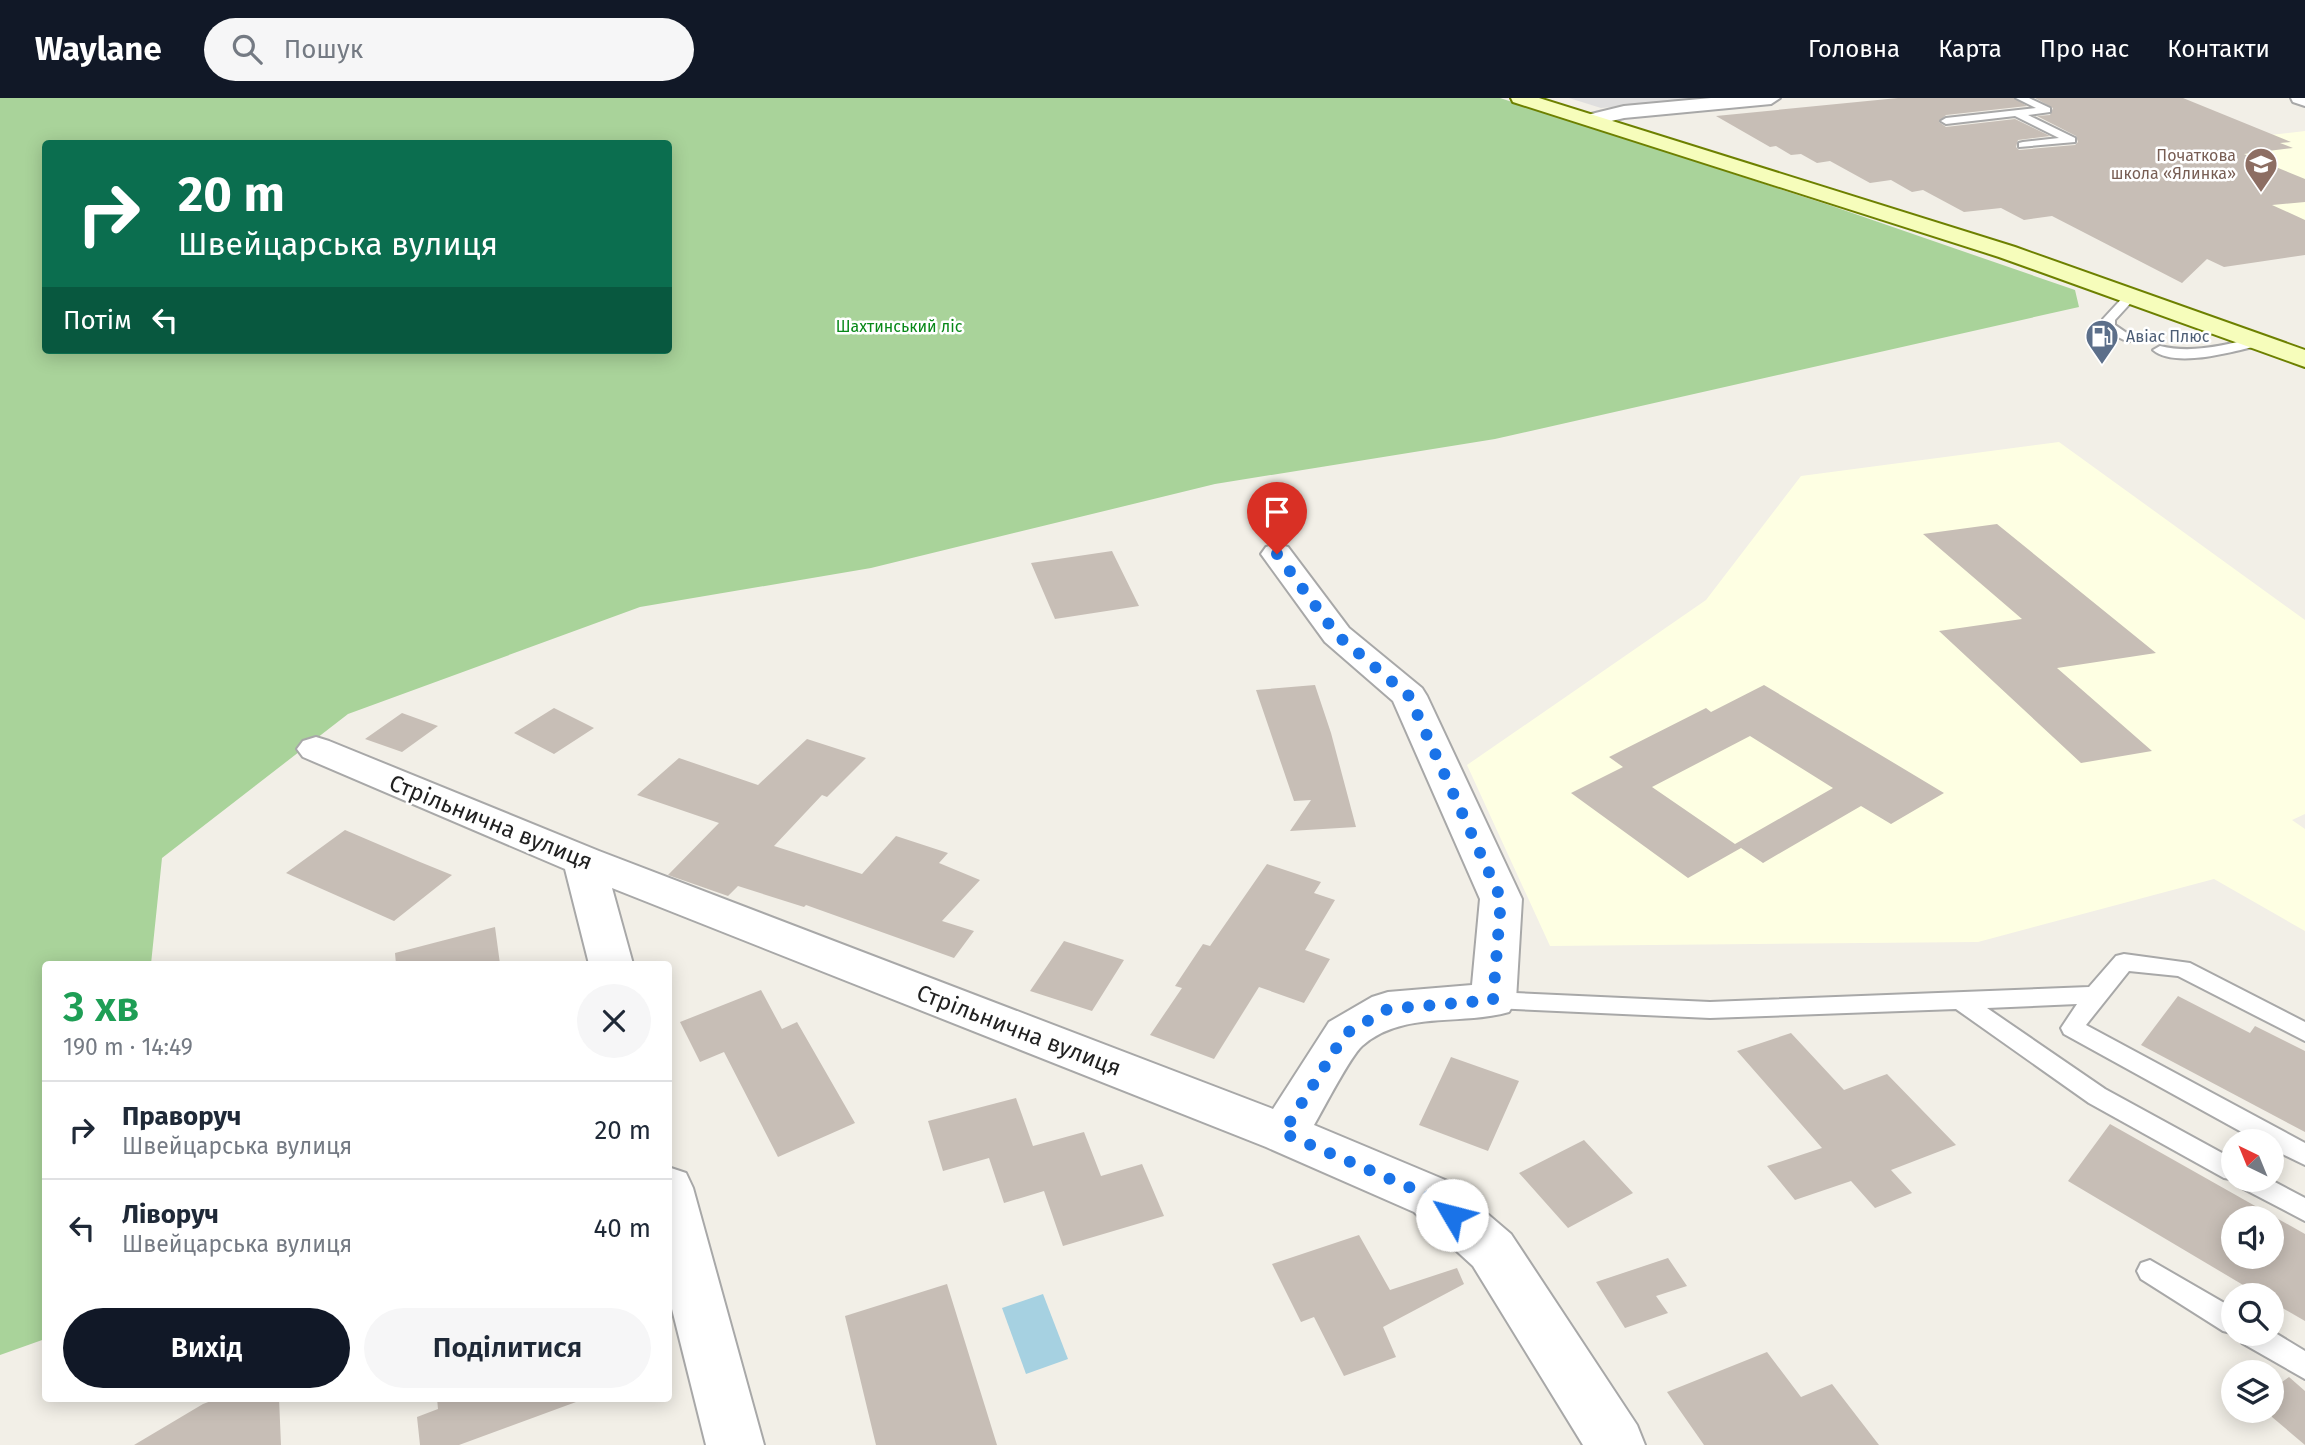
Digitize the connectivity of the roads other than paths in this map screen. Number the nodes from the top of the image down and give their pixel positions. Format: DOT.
graph roads {
  1 [pos="1520,98"];
  2 [pos="1771,98"];
  3 [pos="2021,98"];
  4 [pos="2016,113"];
  5 [pos="1590,120"];
  6 [pos="1946,121"];
  7 [pos="2023,145"];
  8 [pos="2131,296"];
  9 [pos="2129,338"];
  10 [pos="2256,342"];
  11 [pos="2160,350"];
  12 [pos="2305,359"];
  13 [pos="1277,554"];
  14 [pos="316,749"];
  15 [pos="584,861"];
  16 [pos="610,961"];
  17 [pos="2095,995"];
  18 [pos="1493,1000"];
  19 [pos="1960,1000"];
  20 [pos="2305,1032"];
  21 [pos="1283,1133"];
  22 [pos="2305,1155"];
  23 [pos="2221,1164"];
  24 [pos="2271,1192"];
  25 [pos="672,1203"];
  26 [pos="2305,1210"];
  27 [pos="2150,1271"];
  28 [pos="2221,1315"];
  29 [pos="2272,1346"];
  30 [pos="2305,1366"];
  31 [pos="735,1445"];
  32 [pos="1616,1445"];
  1 -- 5 [label="street"];
  2 -- 5 [label="street"];
  3 -- 4 [label="lane"];
  4 -- 6 [label="lane"];
  4 -- 7 [label="lane"];
  5 -- 8 [label="street"];
  8 -- 9 [label="lane"];
  8 -- 10 [label="street"];
  10 -- 11 [label="lane"];
  10 -- 12 [label="street"];
  13 -- 18 [label="street"];
  14 -- 15 [label="street, Стрільнична вулиця"];
  15 -- 16 [label="street"];
  15 -- 21 [label="street, Стрільнична вулиця"];
  17 -- 19 [label="lane"];
  17 -- 20 [label="lane"];
  17 -- 22 [label="lane"];
  18 -- 19 [label="lane"];
  18 -- 21 [label="street"];
  19 -- 23 [label="lane"];
  21 -- 32 [label="street, Стрільнична вулиця"];
  24 -- 26 [label="lane"];
  25 -- 31 [label="street"];
  27 -- 28 [label="lane"];
  29 -- 30 [label="lane"];
}
